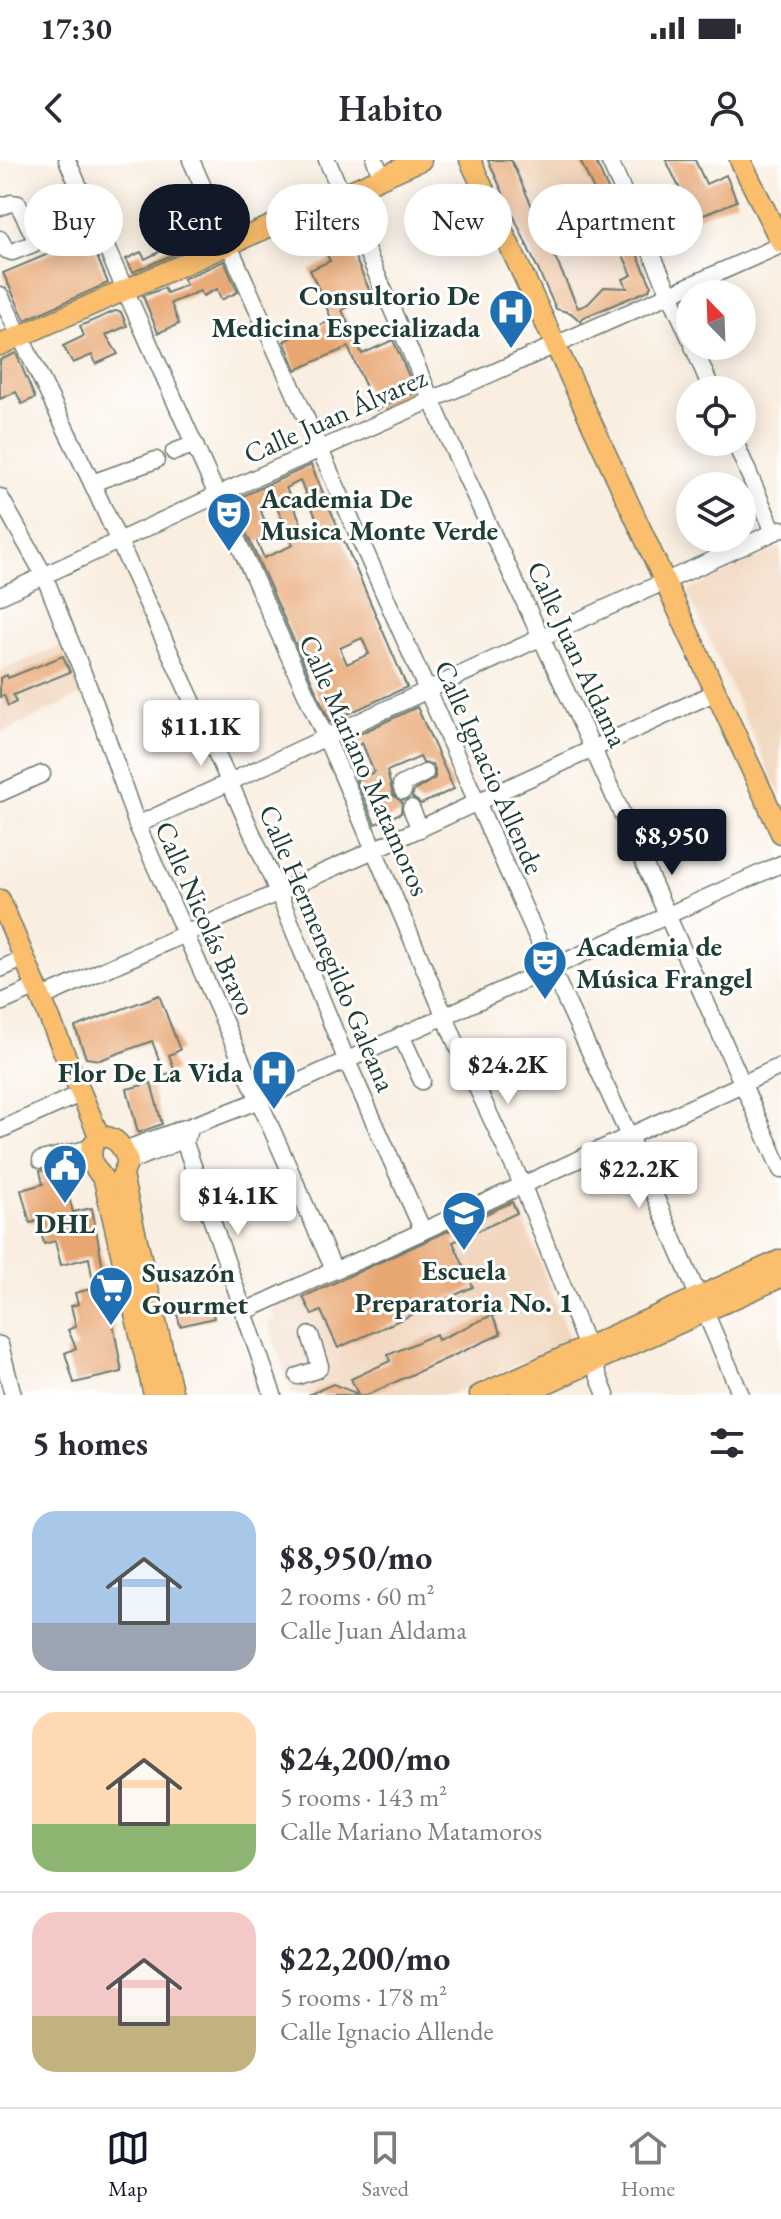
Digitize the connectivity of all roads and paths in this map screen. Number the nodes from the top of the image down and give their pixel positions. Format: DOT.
graph roads {
  1 [pos="67,160"];
  2 [pos="191,160"];
  3 [pos="327,160"];
  4 [pos="421,160"];
  5 [pos="470,160"];
  6 [pos="609,160"];
  7 [pos="740,160"];
  8 [pos="384,168"];
  9 [pos="202,184"];
  10 [pos="338,184"];
  11 [pos="360,184"];
  12 [pos="0,207"];
  13 [pos="0,239"];
  14 [pos="781,243"];
  15 [pos="206,256"];
  16 [pos="236,256"];
  17 [pos="369,256"];
  18 [pos="127,291"];
  19 [pos="671,294"];
  20 [pos="0,295"];
  21 [pos="676,306"];
  22 [pos="22,336"];
  23 [pos="0,345"];
  24 [pos="556,345"];
  25 [pos="432,400"];
  26 [pos="195,444"];
  27 [pos="320,450"];
  28 [pos="174,452"];
  29 [pos="742,456"];
  30 [pos="156,460"];
  31 [pos="92,483"];
  32 [pos="217,495"];
  33 [pos="0,497"];
  34 [pos="777,531"];
  35 [pos="118,541"];
  36 [pos="44,575"];
  37 [pos="665,581"];
  38 [pos="0,596"];
  39 [pos="542,637"];
  40 [pos="427,691"];
  41 [pos="716,692"];
  42 [pos="325,738"];
  43 [pos="593,749"];
  44 [pos="425,773"];
  45 [pos="42,774"];
  46 [pos="229,781"];
  47 [pos="403,791"];
  48 [pos="0,793"];
  49 [pos="477,802"];
  50 [pos="411,808"];
  51 [pos="137,825"];
  52 [pos="420,829"];
  53 [pos="781,833"];
  54 [pos="375,850"];
  55 [pos="781,864"];
  56 [pos="278,892"];
  57 [pos="0,900"];
  58 [pos="668,917"];
  59 [pos="185,934"];
  60 [pos="25,958"];
  61 [pos="550,966"];
  62 [pos="0,969"];
  63 [pos="39,993"];
  64 [pos="0,1003"];
  65 [pos="444,1015"];
  66 [pos="401,1035"];
  67 [pos="346,1059"];
  68 [pos="781,1066"];
  69 [pos="422,1081"];
  70 [pos="742,1083"];
  71 [pos="82,1093"];
  72 [pos="259,1100"];
  73 [pos="0,1130"];
  74 [pos="186,1132"];
  75 [pos="629,1136"];
  76 [pos="95,1142"];
  77 [pos="41,1160"];
  78 [pos="120,1167"];
  79 [pos="781,1170"];
  80 [pos="522,1184"];
  81 [pos="423,1231"];
  82 [pos="781,1260"];
  83 [pos="334,1270"];
  84 [pos="781,1277"];
  85 [pos="701,1305"];
  86 [pos="243,1312"];
  87 [pos="310,1335"];
  88 [pos="0,1345"];
  89 [pos="590,1355"];
  90 [pos="298,1376"];
  91 [pos="543,1390"];
  92 [pos="13,1395"];
  93 [pos="154,1395"];
  94 [pos="173,1395"];
  95 [pos="273,1395"];
  96 [pos="480,1395"];
  97 [pos="520,1395"];
  98 [pos="606,1395"];
  99 [pos="741,1395"];
  1 -- 18 [label="street, Calle Mariano Matamoros"];
  2 -- 9 [label="street, Calle Ignacio Allende"];
  3 -- 10 [label="street, Calle Juan Aldama"];
  4 -- 8 [label="main road"];
  5 -- 24 [label="main road"];
  6 -- 19 [label="street"];
  7 -- 14 [label="main road"];
  8 -- 11 [label="main road"];
  12 -- 13 [label="street"];
  14 -- 19 [label="street, Calle Juan Álvarez"];
  15 -- 18 [label="main road"];
  16 -- 27 [label="street, Calle Ignacio Allende"];
  17 -- 25 [label="street, Calle Juan Aldama"];
  18 -- 22 [label="main road"];
  18 -- 26 [label="street, Calle Mariano Matamoros"];
  19 -- 21 [label="street"];
  19 -- 24 [label="street, Calle Juan Álvarez"];
  20 -- 22 [label="street, Calle Hermenegildo Galeana"];
  22 -- 23 [label="main road"];
  22 -- 31 [label="street, Calle Hermenegildo Galeana"];
  24 -- 25 [label="street, Calle Juan Álvarez"];
  24 -- 37 [label="main road"];
  25 -- 27 [label="street, Calle Juan Álvarez"];
  25 -- 39 [label="street, Calle Juan Aldama"];
  26 -- 28 [label="street"];
  26 -- 32 [label="street, Calle Mariano Matamoros"];
  27 -- 32 [label="street, Calle Juan Álvarez"];
  27 -- 40 [label="street, Calle Ignacio Allende"];
  29 -- 34 [label="street"];
  30 -- 31 [label="street"];
  31 -- 35 [label="street, Calle Hermenegildo Galeana"];
  32 -- 35 [label="street, Calle Juan Álvarez"];
  32 -- 42 [label="street, Calle Mariano Matamoros"];
  33 -- 36 [label="street, Calle Nicolás Bravo"];
  34 -- 37 [label="street"];
  35 -- 36 [label="street, Calle Juan Álvarez"];
  35 -- 46 [label="street, Calle Hermenegildo Galeana"];
  36 -- 38 [label="street, Calle Juan Álvarez"];
  36 -- 51 [label="street, Calle Nicolás Bravo"];
  37 -- 39 [label="street"];
  37 -- 41 [label="main road"];
  39 -- 40 [label="street"];
  39 -- 43 [label="street, Calle Juan Aldama"];
  40 -- 42 [label="street"];
  40 -- 49 [label="street, Calle Ignacio Allende"];
  41 -- 43 [label="street"];
  41 -- 53 [label="main road"];
  42 -- 46 [label="street"];
  42 -- 54 [label="street, Calle Mariano Matamoros"];
  43 -- 49 [label="street"];
  43 -- 58 [label="street, Calle Juan Aldama"];
  44 -- 47 [label="street"];
  45 -- 48 [label="street"];
  46 -- 51 [label="street"];
  46 -- 56 [label="street, Calle Hermenegildo Galeana"];
  49 -- 52 [label="street"];
  49 -- 61 [label="street, Calle Ignacio Allende"];
  50 -- 52 [label="street"];
  51 -- 59 [label="street, Calle Nicolás Bravo"];
  52 -- 54 [label="street"];
  54 -- 56 [label="street"];
  54 -- 65 [label="street, Calle Mariano Matamoros"];
  55 -- 58 [label="street"];
  56 -- 59 [label="street"];
  56 -- 67 [label="street, Calle Hermenegildo Galeana"];
  57 -- 60 [label="main road"];
  58 -- 61 [label="street"];
  58 -- 70 [label="street, Calle Juan Aldama"];
  59 -- 63 [label="street"];
  59 -- 72 [label="street, Calle Nicolás Bravo"];
  60 -- 62 [label="street"];
  60 -- 63 [label="main road"];
  61 -- 65 [label="street"];
  61 -- 75 [label="street, Calle Ignacio Allende"];
  63 -- 64 [label="street"];
  63 -- 71 [label="main road"];
  65 -- 66 [label="street"];
  65 -- 80 [label="street, Calle Mariano Matamoros"];
  66 -- 67 [label="street"];
  66 -- 69 [label="street"];
  67 -- 72 [label="street"];
  67 -- 81 [label="street, Calle Hermenegildo Galeana"];
  68 -- 70 [label="street"];
  70 -- 75 [label="street"];
  70 -- 79 [label="street, Calle Juan Aldama"];
  71 -- 73 [label="street"];
  71 -- 76 [label="main road"];
  72 -- 74 [label="street"];
  72 -- 83 [label="street, Calle Nicolás Bravo"];
  74 -- 78 [label="street"];
  74 -- 86 [label="street"];
  75 -- 80 [label="street"];
  75 -- 85 [label="street, Calle Ignacio Allende"];
  76 -- 77 [label="street"];
  76 -- 78 [label="main road"];
  76 -- 78 [label="main road"];
  78 -- 93 [label="main road"];
  78 -- 94 [label="main road"];
  80 -- 81 [label="street"];
  80 -- 89 [label="street, Calle Mariano Matamoros"];
  81 -- 83 [label="street"];
  82 -- 85 [label="main road"];
  83 -- 86 [label="street"];
  84 -- 85 [label="main road"];
  85 -- 89 [label="main road"];
  85 -- 99 [label="street, Calle Ignacio Allende"];
  86 -- 95 [label="street"];
  87 -- 90 [label="street"];
  88 -- 92 [label="street"];
  89 -- 91 [label="main road"];
  89 -- 96 [label="main road"];
  89 -- 98 [label="street, Calle Mariano Matamoros"];
  91 -- 97 [label="main road"];
}
